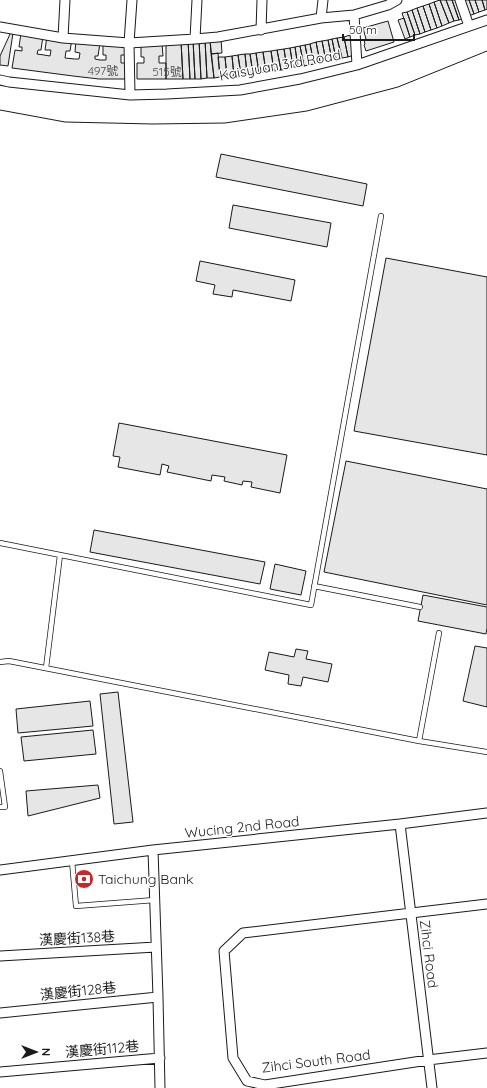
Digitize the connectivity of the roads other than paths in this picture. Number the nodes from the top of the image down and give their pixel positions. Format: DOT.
graph roads {
  1 [pos="65,0"];
  2 [pos="132,0"];
  3 [pos="197,0"];
  4 [pos="262,0"];
  5 [pos="323,0"];
  6 [pos="397,0"];
  7 [pos="460,0"];
  8 [pos="388,2"];
  9 [pos="354,15"];
  10 [pos="322,18"];
  11 [pos="487,20"];
  12 [pos="469,26"];
  13 [pos="0,27"];
  14 [pos="261,30"];
  15 [pos="63,38"];
  16 [pos="195,39"];
  17 [pos="129,43"];
  18 [pos="357,65"];
  19 [pos="0,80"];
  20 [pos="130,95"];
  21 [pos="381,216"];
  22 [pos="0,543"];
  23 [pos="60,555"];
  24 [pos="314,586"];
  25 [pos="420,607"];
  26 [pos="439,633"];
  27 [pos="0,662"];
  28 [pos="46,668"];
  29 [pos="419,741"];
  30 [pos="487,752"];
  31 [pos="0,771"];
  32 [pos="0,807"];
  33 [pos="487,813"];
  34 [pos="400,824"];
  35 [pos="153,850"];
  36 [pos="72,861"];
  37 [pos="0,870"];
  38 [pos="155,900"];
  39 [pos="487,904"];
  40 [pos="410,913"];
  41 [pos="156,947"];
  42 [pos="0,956"];
  43 [pos="158,997"];
  44 [pos="0,1013"];
  45 [pos="487,1053"];
  46 [pos="160,1058"];
  47 [pos="428,1060"];
  48 [pos="0,1072"];
  49 [pos="160,1088"];
  50 [pos="432,1088"];
  1 -- 15 [label="street"];
  2 -- 17 [label="street"];
  3 -- 16 [label="street"];
  4 -- 14 [label="street"];
  5 -- 10 [label="street"];
  6 -- 8 [label="street"];
  7 -- 12 [label="street"];
  8 -- 9 [label="street"];
  9 -- 10 [label="street"];
  9 -- 18 [label="street"];
  10 -- 14 [label="street"];
  11 -- 12 [label="street, Kaisyuan 3rd Road"];
  12 -- 18 [label="street, Kaisyuan 3rd Road"];
  13 -- 15 [label="street"];
  14 -- 16 [label="street"];
  15 -- 17 [label="street"];
  16 -- 17 [label="street"];
  17 -- 20 [label="street"];
  18 -- 20 [label="street, Kaisyuan 3rd Road"];
  19 -- 20 [label="street, Kaisyuan 3rd Road"];
  21 -- 24 [label="lane"];
  22 -- 23 [label="lane"];
  23 -- 24 [label="lane"];
  23 -- 28 [label="lane"];
  24 -- 25 [label="lane"];
  26 -- 29 [label="lane"];
  27 -- 28 [label="lane"];
  28 -- 29 [label="lane"];
  29 -- 30 [label="lane"];
  31 -- 32 [label="lane"];
  33 -- 34 [label="street, Wucing 2nd Road"];
  34 -- 35 [label="street, Wucing 2nd Road"];
  34 -- 40 [label="street, Zihci Road"];
  35 -- 36 [label="street, Wucing 2nd Road"];
  35 -- 38 [label="street"];
  36 -- 37 [label="street, Wucing 2nd Road"];
  36 -- 38 [label="lane"];
  38 -- 41 [label="street"];
  39 -- 40 [label="street"];
  40 -- 47 [label="street, Zihci Road"];
  40 -- 47 [label="street, Zihci South Road"];
  41 -- 42 [label="street, 漢慶街138巷"];
  41 -- 43 [label="street"];
  43 -- 44 [label="street, 漢慶街128巷"];
  43 -- 46 [label="street"];
  45 -- 47 [label="street"];
  46 -- 48 [label="street, 漢慶街112巷"];
  46 -- 49 [label="street"];
  47 -- 50 [label="street, Zihci Road"];
}
